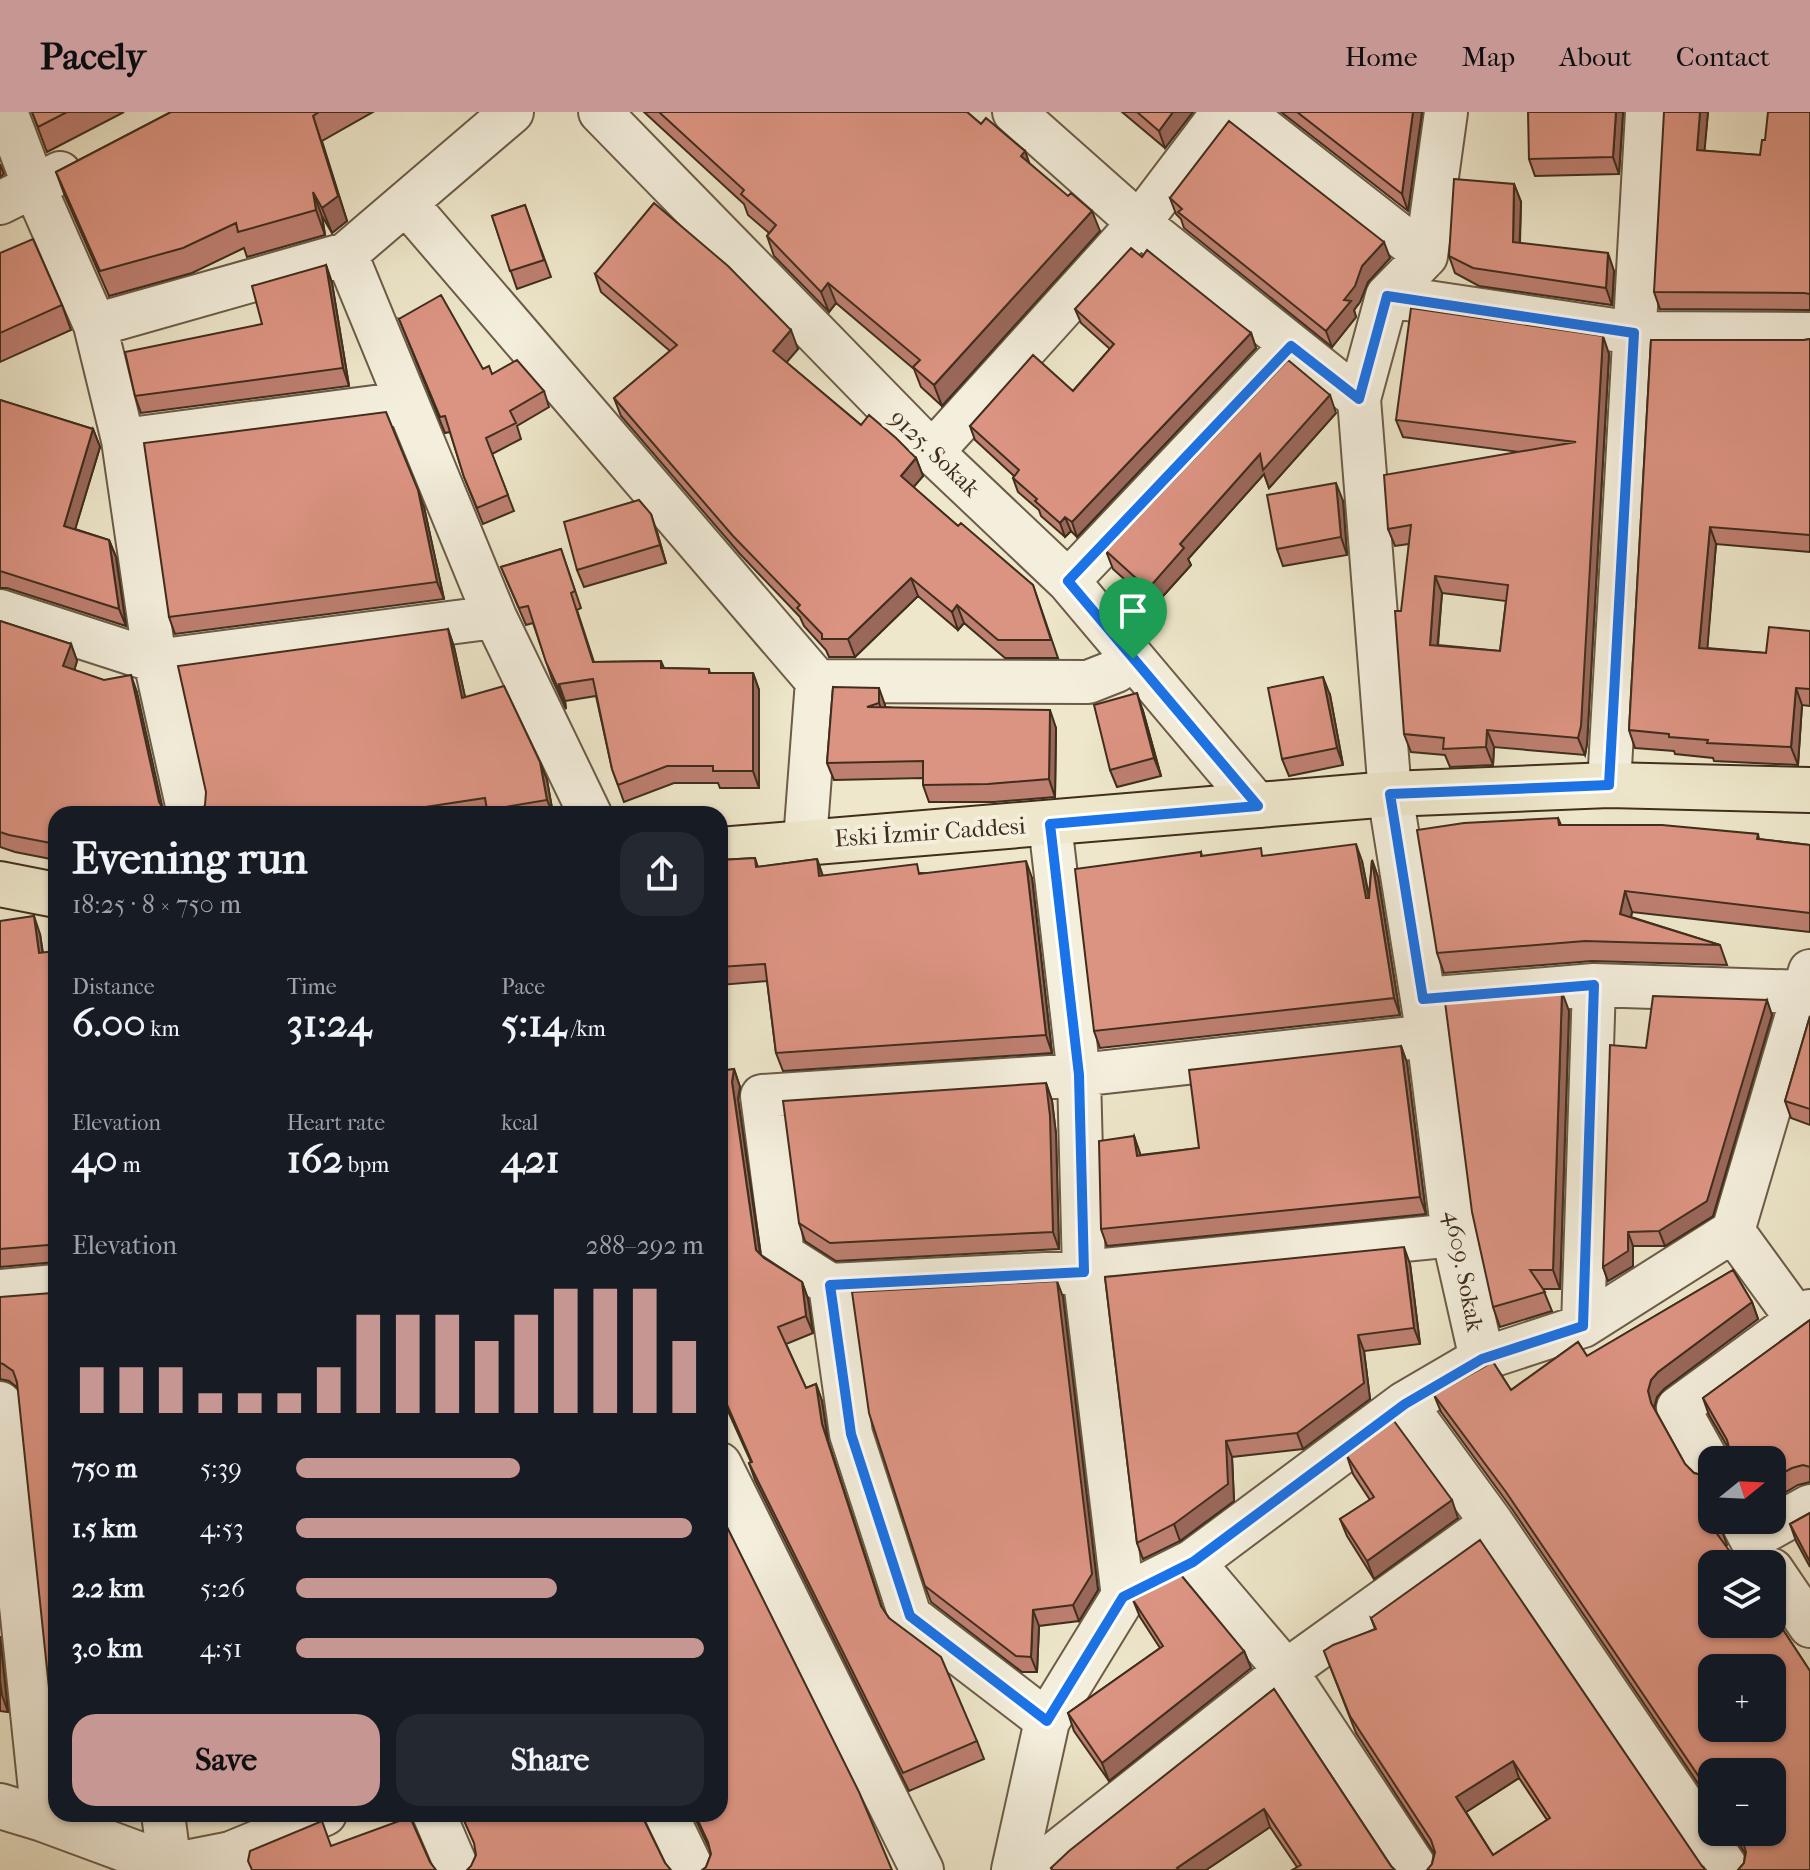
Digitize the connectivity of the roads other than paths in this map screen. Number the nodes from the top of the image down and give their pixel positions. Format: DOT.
graph roads {
  1 [pos="6,112"];
  2 [pos="512,112"];
  3 [pos="600,112"];
  4 [pos="1014,112"];
  5 [pos="1223,112"];
  6 [pos="1242,112"];
  7 [pos="1446,112"];
  8 [pos="1647,112"];
  9 [pos="91,156"];
  10 [pos="17,194"];
  11 [pos="406,203"];
  12 [pos="1139,223"];
  13 [pos="346,254"];
  14 [pos="1426,256"];
  15 [pos="1387,296"];
  16 [pos="95,325"];
  17 [pos="1634,333"];
  18 [pos="1810,334"];
  19 [pos="1291,346"];
  20 [pos="1359,399"];
  21 [pos="405,403"];
  22 [pos="123,440"];
  23 [pos="932,452"];
  24 [pos="1068,581"];
  25 [pos="0,611"];
  26 [pos="495,617"];
  27 [pos="1133,659"];
  28 [pos="155,661"];
  29 [pos="817,681"];
  30 [pos="1609,785"];
  31 [pos="1810,790"];
  32 [pos="1390,794"];
  33 [pos="187,806"];
  34 [pos="586,806"];
  35 [pos="1258,806"];
  36 [pos="1050,824"];
  37 [pos="805,841"];
  38 [pos="728,849"];
  39 [pos="0,884"];
  40 [pos="48,893"];
  41 [pos="1807,982"];
  42 [pos="1594,985"];
  43 [pos="1426,1017"];
  44 [pos="1079,1075"];
  45 [pos="1733,1231"];
  46 [pos="1454,1235"];
  47 [pos="1084,1272"];
  48 [pos="830,1285"];
  49 [pos="48,1287"];
  50 [pos="0,1291"];
  51 [pos="1803,1315"];
  52 [pos="1583,1326"];
  53 [pos="1482,1359"];
  54 [pos="0,1403"];
  55 [pos="1405,1404"];
  56 [pos="1699,1446"];
  57 [pos="728,1480"];
  58 [pos="1810,1506"];
  59 [pos="1492,1523"];
  60 [pos="1758,1548"];
  61 [pos="1193,1562"];
  62 [pos="1123,1597"];
  63 [pos="1810,1626"];
  64 [pos="1286,1671"];
  65 [pos="1047,1721"];
  66 [pos="0,1806"];
  67 [pos="43,1819"];
  68 [pos="48,1821"];
  69 [pos="51,1822"];
  70 [pos="163,1822"];
  71 [pos="309,1822"];
  72 [pos="437,1822"];
  73 [pos="670,1822"];
  74 [pos="229,1862"];
  75 [pos="166,1868"];
  76 [pos="458,1870"];
  77 [pos="693,1870"];
  78 [pos="922,1870"];
  79 [pos="1014,1870"];
  80 [pos="1034,1870"];
  81 [pos="1417,1870"];
  82 [pos="1728,1870"];
  1 -- 10 [label="street"];
  2 -- 11 [label="street"];
  3 -- 23 [label="street, 9125. Sokak"];
  4 -- 12 [label="street"];
  5 -- 12 [label="street"];
  6 -- 14 [label="street"];
  7 -- 14 [label="street"];
  8 -- 17 [label="street"];
  9 -- 10 [label="street"];
  10 -- 16 [label="street"];
  11 -- 13 [label="street"];
  11 -- 29 [label="street"];
  12 -- 19 [label="street"];
  12 -- 23 [label="street"];
  13 -- 16 [label="street"];
  13 -- 21 [label="street"];
  14 -- 15 [label="street"];
  15 -- 17 [label="street"];
  15 -- 20 [label="street"];
  16 -- 22 [label="street"];
  17 -- 18 [label="street"];
  17 -- 30 [label="street"];
  19 -- 20 [label="street"];
  19 -- 24 [label="street"];
  20 -- 32 [label="street"];
  21 -- 22 [label="street"];
  21 -- 26 [label="street"];
  22 -- 28 [label="street"];
  23 -- 24 [label="street, 9125. Sokak"];
  24 -- 27 [label="street, 9125. Sokak"];
  25 -- 28 [label="street"];
  26 -- 28 [label="street"];
  26 -- 34 [label="street"];
  27 -- 29 [label="street"];
  27 -- 35 [label="street, 9125. Sokak"];
  28 -- 33 [label="street"];
  29 -- 37 [label="street"];
  30 -- 31 [label="main road, Eski İzmir Caddesi"];
  30 -- 32 [label="main road, Eski İzmir Caddesi"];
  32 -- 35 [label="main road, Eski İzmir Caddesi"];
  32 -- 43 [label="street, 4609. Sokak"];
  35 -- 36 [label="main road, Eski İzmir Caddesi"];
  36 -- 37 [label="main road, Eski İzmir Caddesi"];
  36 -- 44 [label="street"];
  37 -- 38 [label="main road, Eski İzmir Caddesi"];
  39 -- 40 [label="main road"];
  41 -- 42 [label="street"];
  41 -- 45 [label="street"];
  42 -- 43 [label="street"];
  42 -- 52 [label="street"];
  43 -- 44 [label="street"];
  43 -- 46 [label="street, 4609. Sokak"];
  44 -- 47 [label="street"];
  44 -- 48 [label="street"];
  45 -- 51 [label="street"];
  45 -- 52 [label="street"];
  46 -- 47 [label="street"];
  46 -- 53 [label="street, 4609. Sokak"];
  47 -- 48 [label="street"];
  47 -- 62 [label="street"];
  48 -- 65 [label="street"];
  49 -- 50 [label="street"];
  51 -- 56 [label="street"];
  52 -- 53 [label="street"];
  53 -- 55 [label="street, 4609. Sokak"];
  54 -- 67 [label="street"];
  55 -- 59 [label="street"];
  55 -- 61 [label="street, 4609. Sokak"];
  57 -- 78 [label="street"];
  58 -- 60 [label="street"];
  59 -- 64 [label="street"];
  59 -- 82 [label="street"];
  60 -- 63 [label="street"];
  61 -- 62 [label="street, 4609. Sokak"];
  61 -- 64 [label="street"];
  62 -- 65 [label="street"];
  64 -- 80 [label="street"];
  64 -- 81 [label="street"];
  65 -- 79 [label="street"];
  66 -- 67 [label="street"];
  67 -- 68 [label="street"];
  69 -- 75 [label="street"];
  70 -- 75 [label="street"];
  71 -- 74 [label="street"];
  72 -- 76 [label="street"];
  73 -- 77 [label="street"];
  74 -- 75 [label="street"];
}
